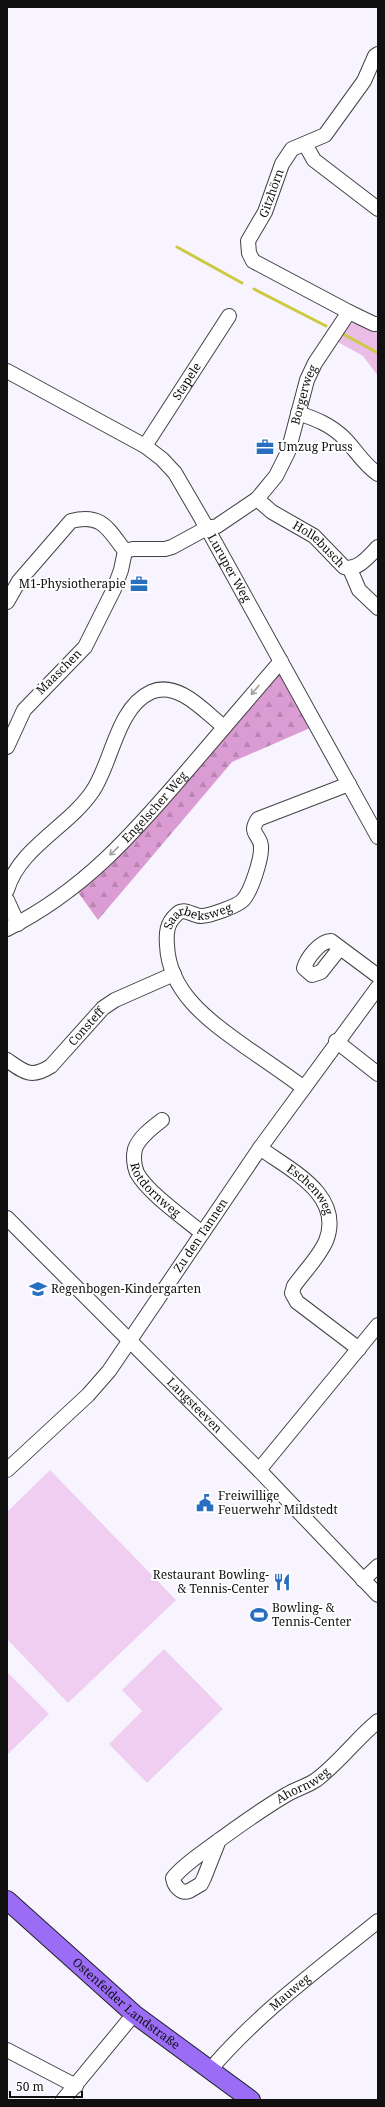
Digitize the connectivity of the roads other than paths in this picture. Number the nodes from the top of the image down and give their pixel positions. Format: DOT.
graph roads {
  1 [pos="378,54"];
  2 [pos="305,144"];
  3 [pos="378,209"];
  4 [pos="349,312"];
  5 [pos="229,316"];
  6 [pos="378,324"];
  7 [pos="7,371"];
  8 [pos="298,413"];
  9 [pos="145,446"];
  10 [pos="378,474"];
  11 [pos="257,499"];
  12 [pos="207,528"];
  13 [pos="378,547"];
  14 [pos="125,551"];
  15 [pos="350,569"];
  16 [pos="7,602"];
  17 [pos="378,608"];
  18 [pos="281,661"];
  19 [pos="224,727"];
  20 [pos="7,747"];
  21 [pos="349,784"];
  22 [pos="378,837"];
  23 [pos="7,890"];
  24 [pos="7,900"];
  25 [pos="12,927"];
  26 [pos="340,948"];
  27 [pos="174,974"];
  28 [pos="378,976"];
  29 [pos="378,987"];
  30 [pos="336,1041"];
  31 [pos="7,1060"];
  32 [pos="378,1074"];
  33 [pos="304,1088"];
  34 [pos="162,1120"];
  35 [pos="260,1148"];
  36 [pos="7,1218"];
  37 [pos="202,1233"];
  38 [pos="378,1326"];
  39 [pos="130,1340"];
  40 [pos="359,1349"];
  41 [pos="7,1470"];
  42 [pos="259,1470"];
  43 [pos="378,1566"];
  44 [pos="363,1580"];
  45 [pos="378,1595"];
  46 [pos="378,1721"];
  47 [pos="219,1840"];
  48 [pos="7,1900"];
  49 [pos="378,1921"];
  50 [pos="134,2014"];
  51 [pos="7,2050"];
  52 [pos="209,2071"];
  53 [pos="76,2086"];
  54 [pos="63,2100"];
  55 [pos="251,2100"];
  1 -- 2 [label="street, Gitzhörn"];
  2 -- 3 [label="street"];
  2 -- 4 [label="street, Gitzhörn"];
  4 -- 6 [label="street"];
  4 -- 8 [label="street, Borgerweg"];
  5 -- 9 [label="street, Stapele"];
  7 -- 9 [label="street, Luruper Weg"];
  8 -- 10 [label="street"];
  8 -- 11 [label="street, Borgerweg"];
  9 -- 12 [label="street, Luruper Weg"];
  11 -- 12 [label="street, Borgerweg"];
  11 -- 15 [label="street, Hollebusch"];
  12 -- 14 [label="street"];
  12 -- 18 [label="street, Luruper Weg"];
  13 -- 15 [label="street, Hollebusch"];
  14 -- 16 [label="street"];
  14 -- 20 [label="street, Maaschen"];
  15 -- 17 [label="street"];
  18 -- 19 [label="street, Engelscher Weg, one-way"];
  18 -- 21 [label="street, Luruper Weg"];
  19 -- 23 [label="street"];
  19 -- 25 [label="street, Engelscher Weg, one-way"];
  21 -- 22 [label="street, Luruper Weg"];
  21 -- 27 [label="street, Saarbeksweg"];
  24 -- 25 [label="street"];
  26 -- 28 [label="street"];
  27 -- 31 [label="street, Consteff"];
  27 -- 33 [label="street, Saarbeksweg"];
  29 -- 30 [label="street, Zu den Tannen"];
  30 -- 32 [label="street"];
  30 -- 33 [label="street, Zu den Tannen"];
  33 -- 35 [label="street, Zu den Tannen"];
  34 -- 37 [label="street, Rotdornweg"];
  35 -- 37 [label="street, Zu den Tannen"];
  35 -- 40 [label="street, Eschenweg"];
  36 -- 39 [label="street, Langsteeven"];
  37 -- 39 [label="street, Zu den Tannen"];
  38 -- 40 [label="street"];
  39 -- 41 [label="street, Zu den Tannen"];
  39 -- 42 [label="street, Langsteeven"];
  40 -- 42 [label="street"];
  42 -- 44 [label="street, Langsteeven"];
  43 -- 44 [label="street"];
  44 -- 45 [label="street, Langsteeven"];
  46 -- 47 [label="street, Ahornweg"];
  48 -- 50 [label="main road, Ostenfelder Landstraße"];
  49 -- 52 [label="street, Mauweg"];
  50 -- 52 [label="main road, Ostenfelder Landstraße"];
  50 -- 53 [label="street"];
  51 -- 53 [label="street"];
  52 -- 55 [label="main road, Ostenfelder Landstraße"];
  53 -- 54 [label="street"];
}
